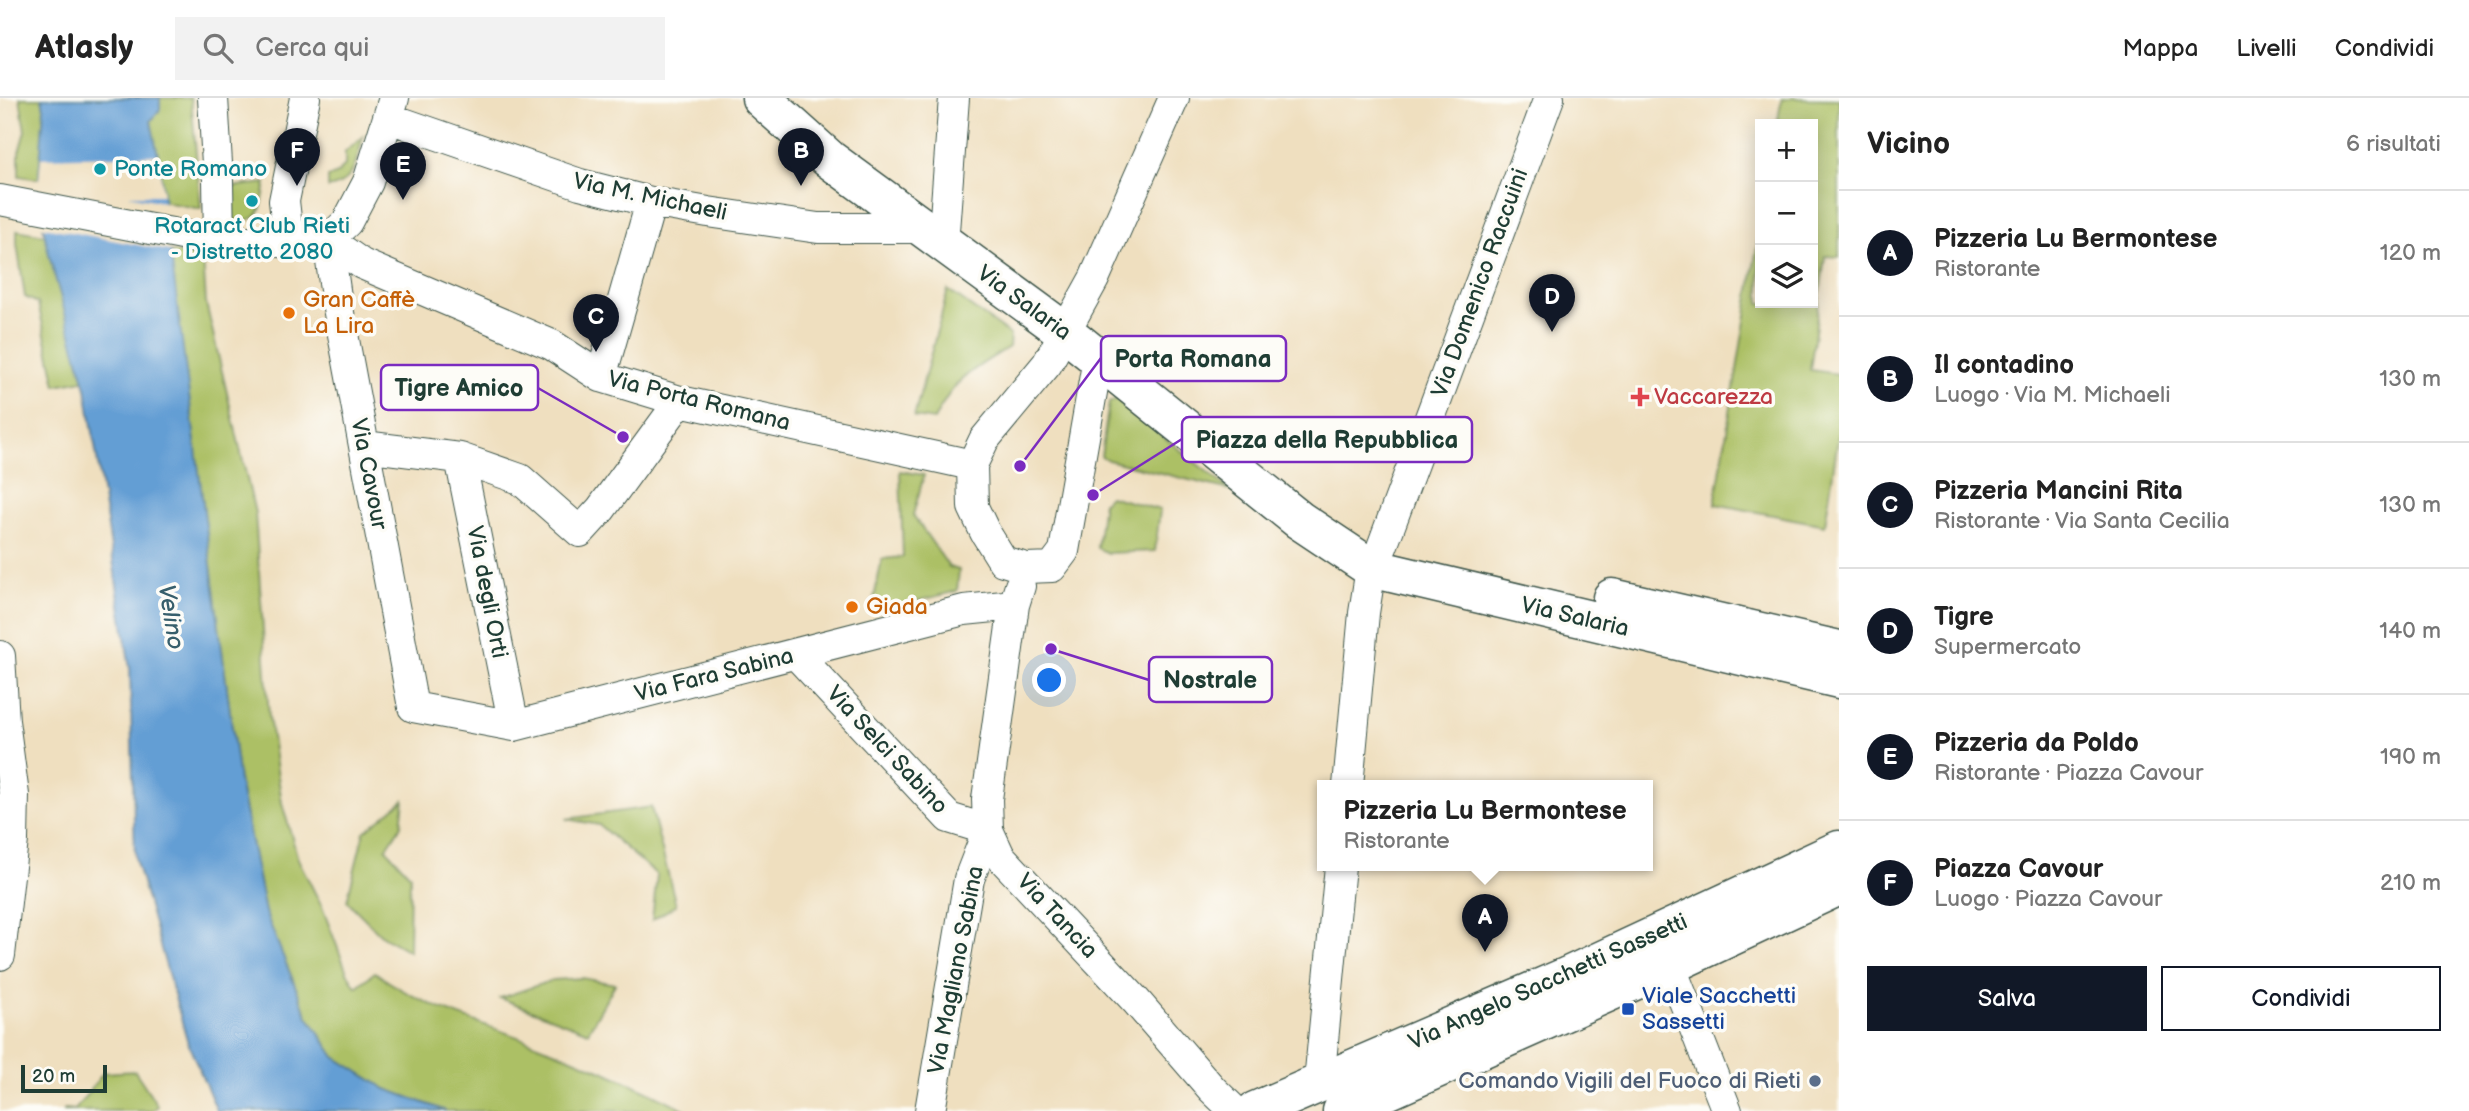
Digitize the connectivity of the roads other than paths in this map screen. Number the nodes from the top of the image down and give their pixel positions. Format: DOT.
graph roads {
  1 [pos="213,98"];
  2 [pos="305,98"];
  3 [pos="761,98"];
  4 [pos="954,98"];
  5 [pos="1174,98"];
  6 [pos="1549,98"];
  7 [pos="391,108"];
  8 [pos="9,202"];
  9 [pos="651,202"];
  10 [pos="932,236"];
  11 [pos="211,240"];
  12 [pos="316,242"];
  13 [pos="1064,331"];
  14 [pos="1098,358"];
  15 [pos="601,377"];
  16 [pos="680,401"];
  17 [pos="364,446"];
  18 [pos="460,458"];
  19 [pos="972,465"];
  20 [pos="1377,557"];
  21 [pos="1026,568"];
  22 [pos="1014,605"];
  23 [pos="1839,650"];
  24 [pos="796,654"];
  25 [pos="0,656"];
  26 [pos="1839,679"];
  27 [pos="413,707"];
  28 [pos="514,726"];
  29 [pos="1349,780"];
  30 [pos="988,830"];
  31 [pos="6,839"];
  32 [pos="1839,850"];
  33 [pos="1340,871"];
  34 [pos="1839,886"];
  35 [pos="0,955"];
  36 [pos="1670,965"];
  37 [pos="1331,1096"];
  38 [pos="930,1111"];
  39 [pos="1236,1111"];
  40 [pos="1255,1111"];
  41 [pos="1727,1111"];
  1 -- 11 [label="street"];
  2 -- 12 [label="street"];
  3 -- 10 [label="main road, Via Salaria"];
  4 -- 10 [label="street"];
  5 -- 13 [label="street"];
  6 -- 20 [label="street, Via Domenico Raccuini"];
  7 -- 9 [label="street, Via M. Michaeli"];
  7 -- 12 [label="street"];
  8 -- 11 [label="street"];
  9 -- 10 [label="street, Via M. Michaeli"];
  9 -- 15 [label="street"];
  10 -- 13 [label="main road, Via Salaria"];
  11 -- 12 [label="street"];
  12 -- 15 [label="street, Via Porta Romana"];
  12 -- 17 [label="street, Via Cavour"];
  13 -- 14 [label="main road, Via Salaria"];
  13 -- 19 [label="street"];
  14 -- 20 [label="main road, Via Salaria"];
  14 -- 21 [label="street"];
  15 -- 16 [label="street, Via Porta Romana"];
  16 -- 18 [label="street"];
  16 -- 19 [label="street, Via Porta Romana"];
  17 -- 18 [label="street"];
  17 -- 27 [label="street, Via Cavour"];
  18 -- 28 [label="street, Via degli Orti"];
  19 -- 21 [label="street"];
  20 -- 23 [label="main road, Via Salaria"];
  20 -- 26 [label="main road, Via Salaria"];
  20 -- 29 [label="street, Via Domenico Raccuini"];
  21 -- 22 [label="street, Via Tancia"];
  22 -- 24 [label="street, Via Fara Sabina"];
  22 -- 30 [label="street, Via Tancia"];
  24 -- 28 [label="street, Via Fara Sabina"];
  24 -- 30 [label="street, Via Selci Sabino"];
  25 -- 31 [label="street"];
  27 -- 28 [label="street, Via Fara Sabina"];
  30 -- 38 [label="street, Via Magliano Sabina"];
  30 -- 39 [label="street, Via Tancia"];
  31 -- 35 [label="street"];
  32 -- 37 [label="main road, Via Angelo Sacchetti Sassetti"];
  33 -- 37 [label="street"];
  34 -- 36 [label="main road, Via Angelo Sacchetti Sassetti"];
  36 -- 37 [label="main road, Via Angelo Sacchetti Sassetti"];
  36 -- 41 [label="street"];
  37 -- 40 [label="main road, Via Angelo Sacchetti Sassetti"];
}
